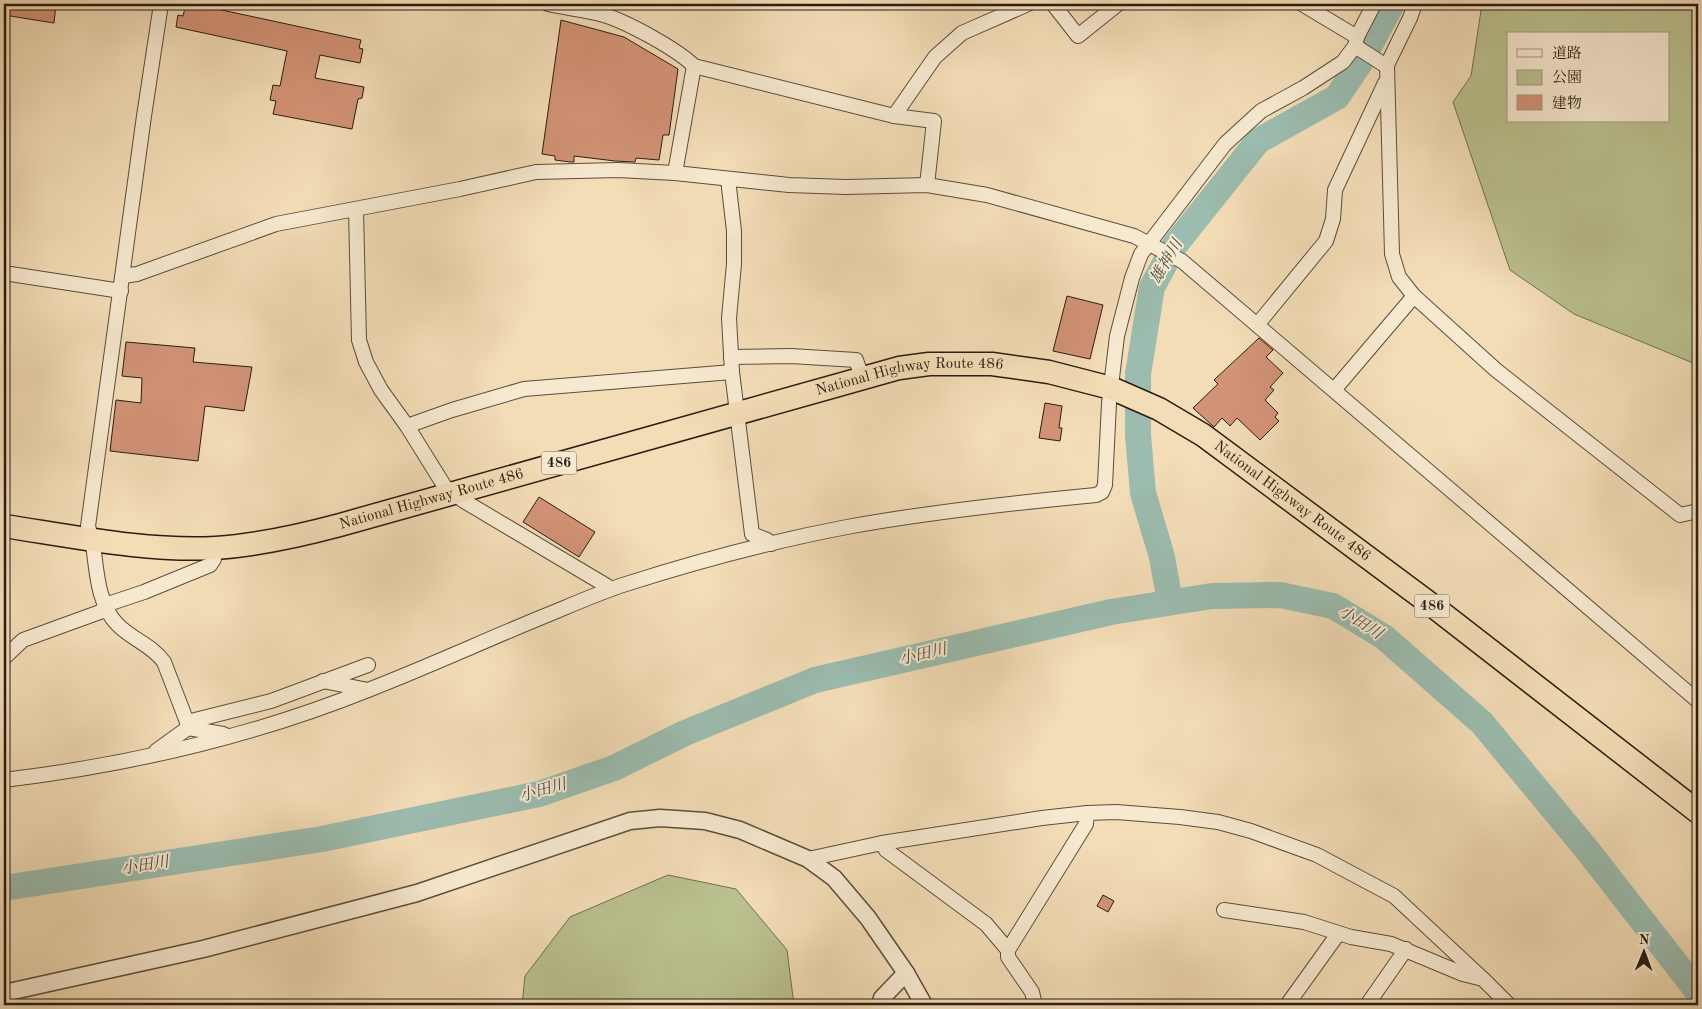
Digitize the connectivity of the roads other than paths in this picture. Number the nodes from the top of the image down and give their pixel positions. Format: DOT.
graph roads {
  1 [pos="161,4"];
  2 [pos="548,4"];
  3 [pos="1028,4"];
  4 [pos="1053,4"];
  5 [pos="1118,4"];
  6 [pos="1302,4"];
  7 [pos="1374,4"];
  8 [pos="1415,4"];
  9 [pos="1358,44"];
  10 [pos="1385,65"];
  11 [pos="694,66"];
  12 [pos="1387,80"];
  13 [pos="894,116"];
  14 [pos="675,172"];
  15 [pos="728,179"];
  16 [pos="927,185"];
  17 [pos="356,210"];
  18 [pos="1151,245"];
  19 [pos="4,274"];
  20 [pos="123,276"];
  21 [pos="120,291"];
  22 [pos="1414,296"];
  23 [pos="1257,325"];
  24 [pos="731,357"];
  25 [pos="732,372"];
  26 [pos="862,377"];
  27 [pos="1114,390"];
  28 [pos="1334,390"];
  29 [pos="737,413"];
  30 [pos="407,426"];
  31 [pos="453,492"];
  32 [pos="1698,511"];
  33 [pos="4,526"];
  34 [pos="92,539"];
  35 [pos="771,544"];
  36 [pos="214,548"];
  37 [pos="610,589"];
  38 [pos="106,607"];
  39 [pos="4,658"];
  40 [pos="368,664"];
  41 [pos="322,681"];
  42 [pos="368,690"];
  43 [pos="1698,701"];
  44 [pos="187,725"];
  45 [pos="229,738"];
  46 [pos="153,755"];
  47 [pos="4,780"];
  48 [pos="1698,812"];
  49 [pos="1088,813"];
  50 [pos="882,843"];
  51 [pos="808,859"];
  52 [pos="1224,910"];
  53 [pos="1338,934"];
  54 [pos="1008,950"];
  55 [pos="1406,950"];
  56 [pos="906,974"];
  57 [pos="1483,979"];
  58 [pos="4,993"];
  59 [pos="880,1005"];
  60 [pos="924,1005"];
  61 [pos="1035,1005"];
  62 [pos="1287,1005"];
  63 [pos="1368,1005"];
  64 [pos="1509,1005"];
  1 -- 20 [label="street"];
  2 -- 11 [label="street"];
  3 -- 13 [label="street"];
  4 -- 5 [label="street"];
  6 -- 9 [label="street"];
  7 -- 9 [label="street"];
  8 -- 10 [label="street"];
  9 -- 10 [label="street"];
  9 -- 18 [label="street"];
  10 -- 12 [label="street"];
  11 -- 13 [label="street"];
  11 -- 14 [label="street"];
  12 -- 22 [label="street"];
  12 -- 23 [label="street"];
  13 -- 16 [label="street"];
  14 -- 15 [label="street"];
  14 -- 17 [label="street"];
  15 -- 16 [label="street"];
  15 -- 24 [label="street"];
  16 -- 18 [label="street"];
  17 -- 20 [label="street"];
  17 -- 30 [label="street"];
  18 -- 23 [label="street"];
  18 -- 27 [label="street"];
  19 -- 21 [label="street"];
  20 -- 21 [label="street"];
  21 -- 34 [label="street"];
  22 -- 28 [label="street"];
  22 -- 32 [label="street"];
  23 -- 28 [label="street"];
  24 -- 25 [label="street"];
  24 -- 26 [label="street"];
  25 -- 29 [label="street"];
  25 -- 30 [label="street"];
  26 -- 27 [label="highway, National Highway Route 486 / 486"];
  26 -- 29 [label="highway, National Highway Route 486 / 486"];
  27 -- 35 [label="street"];
  27 -- 48 [label="highway, National Highway Route 486 / 486"];
  28 -- 43 [label="street"];
  29 -- 31 [label="highway, National Highway Route 486 / 486"];
  29 -- 35 [label="street"];
  30 -- 31 [label="street"];
  31 -- 36 [label="highway, National Highway Route 486 / 486"];
  31 -- 37 [label="street"];
  33 -- 34 [label="highway, National Highway Route 486 / 486"];
  34 -- 36 [label="highway, National Highway Route 486 / 486"];
  34 -- 38 [label="street"];
  35 -- 37 [label="street"];
  36 -- 38 [label="street"];
  37 -- 42 [label="street"];
  38 -- 39 [label="street"];
  38 -- 44 [label="street"];
  40 -- 41 [label="street"];
  41 -- 42 [label="street"];
  41 -- 44 [label="street"];
  42 -- 45 [label="street"];
  44 -- 45 [label="street"];
  44 -- 46 [label="street"];
  45 -- 46 [label="street"];
  46 -- 47 [label="street"];
  49 -- 50 [label="street"];
  49 -- 54 [label="street"];
  49 -- 57 [label="street"];
  50 -- 51 [label="street"];
  50 -- 54 [label="street"];
  51 -- 56 [label="street"];
  51 -- 58 [label="street"];
  52 -- 53 [label="street"];
  53 -- 55 [label="street"];
  53 -- 62 [label="street"];
  54 -- 61 [label="street"];
  55 -- 57 [label="street"];
  55 -- 63 [label="street"];
  56 -- 59 [label="street"];
  56 -- 60 [label="street"];
  57 -- 64 [label="street"];
}
